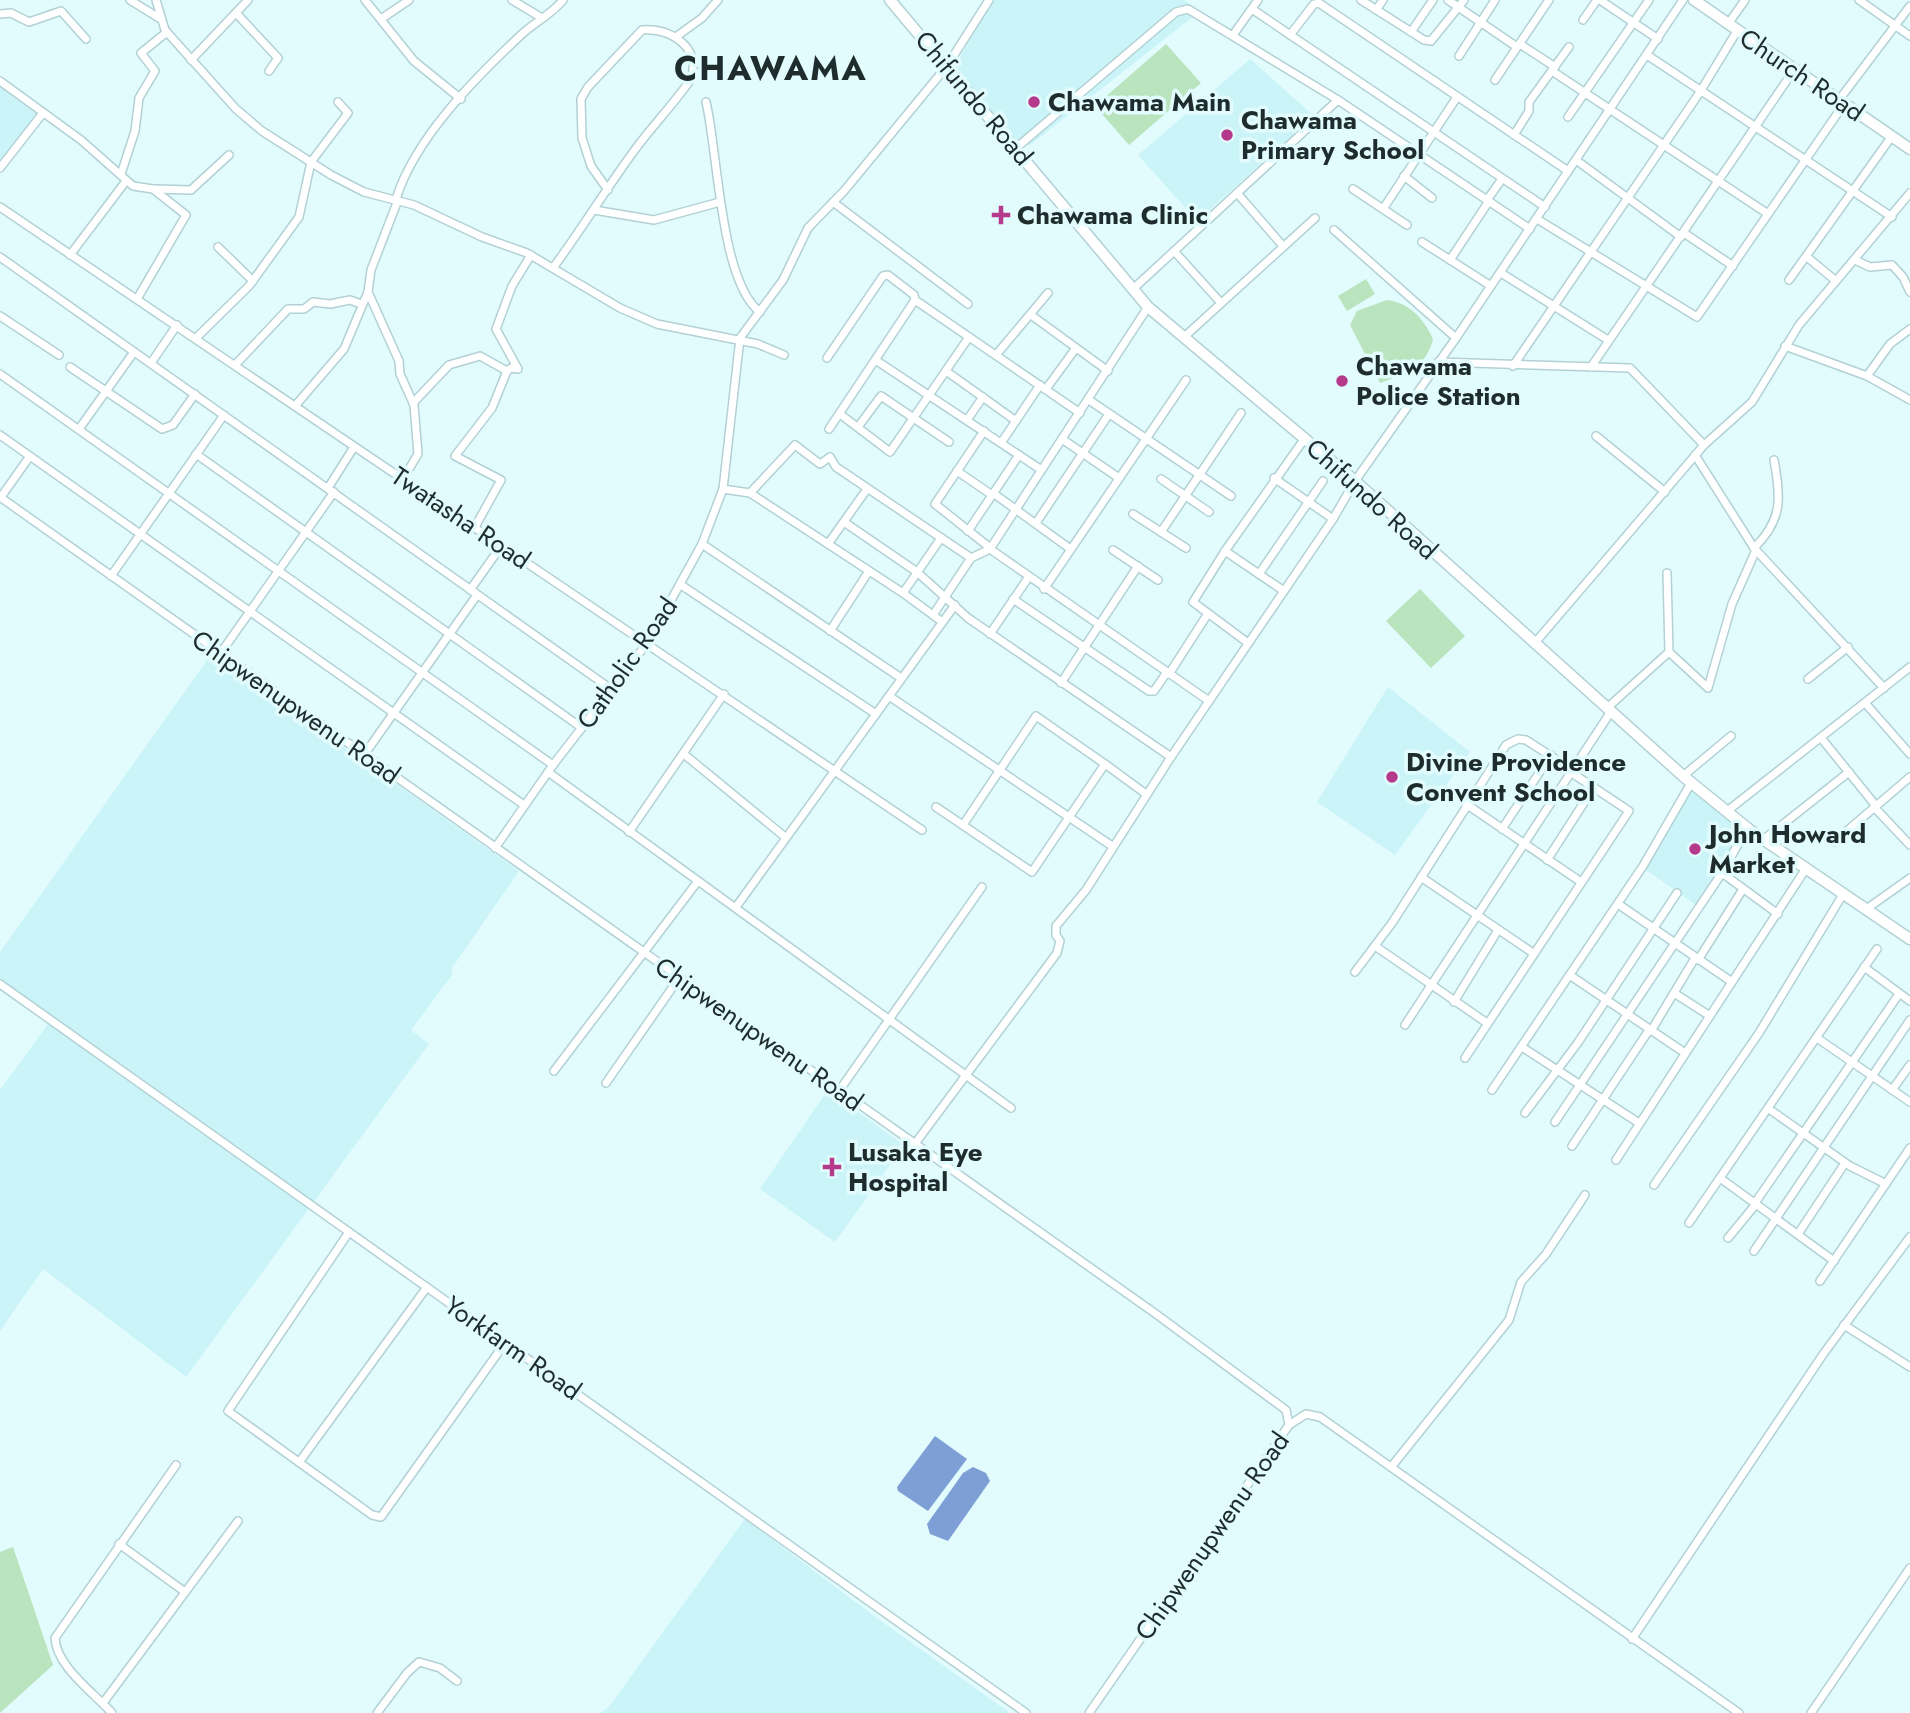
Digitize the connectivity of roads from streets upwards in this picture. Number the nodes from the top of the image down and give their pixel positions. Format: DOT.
graph roads {
  1 [pos="130,0"];
  2 [pos="156,0"];
  3 [pos="248,0"];
  4 [pos="365,0"];
  5 [pos="409,0"];
  6 [pos="512,0"];
  7 [pos="563,0"];
  8 [pos="718,0"];
  9 [pos="890,0"];
  10 [pos="989,0"];
  11 [pos="1258,0"];
  12 [pos="1361,0"];
  13 [pos="1383,0"];
  14 [pos="1433,0"];
  15 [pos="1448,0"];
  16 [pos="1495,0"];
  17 [pos="1549,0"];
  18 [pos="1598,0"];
  19 [pos="1649,0"];
  20 [pos="1684,0"];
  21 [pos="1694,0"];
  22 [pos="1745,0"];
  23 [pos="1859,0"];
  24 [pos="1462,4"];
  25 [pos="1910,6"];
  26 [pos="1252,9"];
  27 [pos="1376,10"];
  28 [pos="236,13"];
  29 [pos="0,14"];
  30 [pos="160,18"];
  31 [pos="542,18"];
  32 [pos="381,19"];
  33 [pos="1583,20"];
  34 [pos="1481,22"];
  35 [pos="1633,23"];
  36 [pos="1728,24"];
  37 [pos="1896,25"];
  38 [pos="1737,31"];
  39 [pos="167,32"];
  40 [pos="1410,32"];
  41 [pos="1233,34"];
  42 [pos="677,36"];
  43 [pos="1290,36"];
  44 [pos="1910,36"];
  45 [pos="86,39"];
  46 [pos="1658,39"];
  47 [pos="1518,45"];
  48 [pos="1569,47"];
  49 [pos="1647,55"];
  50 [pos="1459,57"];
  51 [pos="191,60"];
  52 [pos="947,66"];
  53 [pos="1554,69"];
  54 [pos="1794,70"];
  55 [pos="269,71"];
  56 [pos="1494,80"];
  57 [pos="0,81"];
  58 [pos="1700,92"];
  59 [pos="1586,94"];
  60 [pos="1457,97"];
  61 [pos="461,99"];
  62 [pos="1338,100"];
  63 [pos="338,102"];
  64 [pos="706,102"];
  65 [pos="1841,102"];
  66 [pos="1610,111"];
  67 [pos="43,113"];
  68 [pos="1568,117"];
  69 [pos="1755,129"];
  70 [pos="1433,131"];
  71 [pos="1514,135"];
  72 [pos="1892,136"];
  73 [pos="1664,146"];
  74 [pos="1016,148"];
  75 [pos="1910,149"];
  76 [pos="1418,154"];
  77 [pos="229,155"];
  78 [pos="1576,160"];
  79 [pos="1805,161"];
  80 [pos="311,162"];
  81 [pos="0,168"];
  82 [pos="1568,171"];
  83 [pos="1404,176"];
  84 [pos="124,177"];
  85 [pos="1502,179"];
  86 [pos="1718,181"];
  87 [pos="153,188"];
  88 [pos="1353,189"];
  89 [pos="608,190"];
  90 [pos="1237,193"];
  91 [pos="1853,193"];
  92 [pos="1910,193"];
  93 [pos="1432,198"];
  94 [pos="1626,198"];
  95 [pos="397,200"];
  96 [pos="1488,201"];
  97 [pos="720,202"];
  98 [pos="833,202"];
  99 [pos="0,207"];
  100 [pos="1545,207"];
  101 [pos="1382,209"];
  102 [pos="594,210"];
  103 [pos="1768,214"];
  104 [pos="1892,217"];
  105 [pos="1315,218"];
  106 [pos="1537,219"];
  107 [pos="1407,225"];
  108 [pos="1530,229"];
  109 [pos="1334,230"];
  110 [pos="1682,235"];
  111 [pos="1422,242"];
  112 [pos="1282,245"];
  113 [pos="218,247"];
  114 [pos="1174,251"];
  115 [pos="1592,251"];
  116 [pos="70,255"];
  117 [pos="531,255"];
  118 [pos="0,257"];
  119 [pos="1807,257"];
  120 [pos="1450,260"];
  121 [pos="1855,260"];
  122 [pos="1733,266"];
  123 [pos="553,268"];
  124 [pos="1501,273"];
  125 [pos="1789,280"];
  126 [pos="253,281"];
  127 [pos="1836,281"];
  128 [pos="1491,286"];
  129 [pos="1646,287"];
  130 [pos="1132,289"];
  131 [pos="368,292"];
  132 [pos="1910,292"];
  133 [pos="1048,293"];
  134 [pos="137,299"];
  135 [pos="915,300"];
  136 [pos="1221,303"];
  137 [pos="361,304"];
  138 [pos="968,304"];
  139 [pos="1554,306"];
  140 [pos="1148,307"];
  141 [pos="760,312"];
  142 [pos="1031,315"];
  143 [pos="0,316"];
  144 [pos="177,325"];
  145 [pos="1910,329"];
  146 [pos="969,337"];
  147 [pos="196,338"];
  148 [pos="1183,338"];
  149 [pos="1456,338"];
  150 [pos="1608,340"];
  151 [pos="738,342"];
  152 [pos="1785,346"];
  153 [pos="1076,348"];
  154 [pos="134,352"];
  155 [pos="59,355"];
  156 [pos="784,355"];
  157 [pos="996,355"];
  158 [pos="827,358"];
  159 [pos="877,361"];
  160 [pos="1438,362"];
  161 [pos="151,363"];
  162 [pos="235,365"];
  163 [pos="1513,366"];
  164 [pos="70,367"];
  165 [pos="1591,367"];
  166 [pos="506,371"];
  167 [pos="1108,371"];
  168 [pos="946,372"];
  169 [pos="0,374"];
  170 [pos="1867,376"];
  171 [pos="1186,380"];
  172 [pos="1043,387"];
  173 [pos="106,393"];
  174 [pos="195,394"];
  175 [pos="930,396"];
  176 [pos="983,397"];
  177 [pos="1089,400"];
  178 [pos="1910,400"];
  179 [pos="413,403"];
  180 [pos="295,406"];
  181 [pos="1080,413"];
  182 [pos="1241,413"];
  183 [pos="840,414"];
  184 [pos="1109,414"];
  185 [pos="224,415"];
  186 [pos="915,417"];
  187 [pos="967,420"];
  188 [pos="1016,421"];
  189 [pos="858,428"];
  190 [pos="79,429"];
  191 [pos="829,429"];
  192 [pos="984,431"];
  193 [pos="0,435"];
  194 [pos="1595,436"];
  195 [pos="1145,438"];
  196 [pos="1305,438"];
  197 [pos="1062,439"];
  198 [pos="950,442"];
  199 [pos="1001,443"];
  200 [pos="1704,445"];
  201 [pos="354,447"];
  202 [pos="1082,453"];
  203 [pos="196,454"];
  204 [pos="1019,455"];
  205 [pos="1695,455"];
  206 [pos="30,456"];
  207 [pos="1774,460"];
  208 [pos="1040,469"];
  209 [pos="957,471"];
  210 [pos="1200,476"];
  211 [pos="1119,478"];
  212 [pos="1274,478"];
  213 [pos="403,479"];
  214 [pos="1161,479"];
  215 [pos="1323,481"];
  216 [pos="1355,481"];
  217 [pos="867,488"];
  218 [pos="723,489"];
  219 [pos="331,490"];
  220 [pos="1665,492"];
  221 [pos="750,493"];
  222 [pos="168,494"];
  223 [pos="993,494"];
  224 [pos="1231,496"];
  225 [pos="0,497"];
  226 [pos="1185,497"];
  227 [pos="1308,503"];
  228 [pos="1015,508"];
  229 [pos="1209,512"];
  230 [pos="1133,514"];
  231 [pos="1333,519"];
  232 [pos="844,522"];
  233 [pos="1036,523"];
  234 [pos="475,527"];
  235 [pos="968,531"];
  236 [pos="306,532"];
  237 [pos="1161,532"];
  238 [pos="142,534"];
  239 [pos="941,538"];
  240 [pos="702,544"];
  241 [pos="828,544"];
  242 [pos="502,545"];
  243 [pos="989,548"];
  244 [pos="1069,548"];
  245 [pos="1186,548"];
  246 [pos="1755,549"];
  247 [pos="1113,550"];
  248 [pos="1225,551"];
  249 [pos="971,558"];
  250 [pos="1138,566"];
  251 [pos="869,571"];
  252 [pos="278,572"];
  253 [pos="918,572"];
  254 [pos="1667,573"];
  255 [pos="1259,574"];
  256 [pos="111,576"];
  257 [pos="1028,578"];
  258 [pos="1158,580"];
  259 [pos="681,585"];
  260 [pos="1044,589"];
  261 [pos="1284,591"];
  262 [pos="474,592"];
  263 [pos="903,593"];
  264 [pos="947,597"];
  265 [pos="1013,599"];
  266 [pos="955,605"];
  267 [pos="250,611"];
  268 [pos="933,615"];
  269 [pos="1208,615"];
  270 [pos="941,621"];
  271 [pos="1098,625"];
  272 [pos="830,631"];
  273 [pos="449,634"];
  274 [pos="990,634"];
  275 [pos="648,642"];
  276 [pos="1248,643"];
  277 [pos="1534,644"];
  278 [pos="1084,647"];
  279 [pos="1848,647"];
  280 [pos="1669,652"];
  281 [pos="220,654"];
  282 [pos="1910,667"];
  283 [pos="1168,673"];
  284 [pos="420,674"];
  285 [pos="901,678"];
  286 [pos="1808,679"];
  287 [pos="1061,683"];
  288 [pos="1884,688"];
  289 [pos="611,689"];
  290 [pos="724,694"];
  291 [pos="889,696"];
  292 [pos="1209,701"];
  293 [pos="1866,704"];
  294 [pos="1608,711"];
  295 [pos="393,713"];
  296 [pos="876,714"];
  297 [pos="582,728"];
  298 [pos="1731,736"];
  299 [pos="1822,739"];
  300 [pos="1910,754"];
  301 [pos="364,755"];
  302 [pos="685,755"];
  303 [pos="1552,755"];
  304 [pos="1171,757"];
  305 [pos="1105,764"];
  306 [pos="551,769"];
  307 [pos="998,769"];
  308 [pos="1573,772"];
  309 [pos="1849,772"];
  310 [pos="834,773"];
  311 [pos="1910,777"];
  312 [pos="1687,779"];
  313 [pos="1594,787"];
  314 [pos="1146,794"];
  315 [pos="1466,804"];
  316 [pos="524,806"];
  317 [pos="1875,806"];
  318 [pos="936,807"];
  319 [pos="1727,812"];
  320 [pos="1069,818"];
  321 [pos="964,825"];
  322 [pos="1747,828"];
  323 [pos="1502,829"];
  324 [pos="922,830"];
  325 [pos="629,832"];
  326 [pos="785,837"];
  327 [pos="1763,840"];
  328 [pos="1834,842"];
  329 [pos="1524,844"];
  330 [pos="1910,845"];
  331 [pos="1112,846"];
  332 [pos="495,848"];
  333 [pos="1547,860"];
  334 [pos="1805,870"];
  335 [pos="1722,873"];
  336 [pos="1421,877"];
  337 [pos="1910,878"];
  338 [pos="698,881"];
  339 [pos="1581,882"];
  340 [pos="982,887"];
  341 [pos="1743,889"];
  342 [pos="1677,893"];
  343 [pos="1842,896"];
  344 [pos="1618,904"];
  345 [pos="736,907"];
  346 [pos="1865,911"];
  347 [pos="1476,914"];
  348 [pos="1778,914"];
  349 [pos="1653,929"];
  350 [pos="1499,930"];
  351 [pos="1910,938"];
  352 [pos="1674,944"];
  353 [pos="1375,946"];
  354 [pos="1877,949"];
  355 [pos="645,953"];
  356 [pos="1533,953"];
  357 [pos="1696,959"];
  358 [pos="1864,967"];
  359 [pos="1355,972"];
  360 [pos="1571,976"];
  361 [pos="679,978"];
  362 [pos="1732,982"];
  363 [pos="0,984"];
  364 [pos="1431,986"];
  365 [pos="1674,992"];
  366 [pos="1899,994"];
  367 [pos="1606,1001"];
  368 [pos="1910,1001"];
  369 [pos="1454,1002"];
  370 [pos="1627,1014"];
  371 [pos="1710,1016"];
  372 [pos="889,1018"];
  373 [pos="1910,1020"];
  374 [pos="1487,1023"];
  375 [pos="1405,1026"];
  376 [pos="1650,1030"];
  377 [pos="1817,1038"];
  378 [pos="1522,1047"];
  379 [pos="1685,1053"];
  380 [pos="1465,1058"];
  381 [pos="1852,1063"];
  382 [pos="1910,1065"];
  383 [pos="554,1071"];
  384 [pos="1557,1071"];
  385 [pos="968,1076"];
  386 [pos="1872,1077"];
  387 [pos="606,1083"];
  388 [pos="1580,1086"];
  389 [pos="1492,1090"];
  390 [pos="1892,1090"];
  391 [pos="839,1091"];
  392 [pos="1604,1101"];
  393 [pos="1910,1102"];
  394 [pos="1011,1108"];
  395 [pos="1769,1109"];
  396 [pos="1525,1113"];
  397 [pos="1555,1122"];
  398 [pos="1639,1122"];
  399 [pos="1803,1134"];
  400 [pos="915,1145"];
  401 [pos="1573,1146"];
  402 [pos="1823,1148"];
  403 [pos="1910,1148"];
  404 [pos="1616,1160"];
  405 [pos="1845,1163"];
  406 [pos="1720,1178"];
  407 [pos="1886,1184"];
  408 [pos="1654,1185"];
  409 [pos="1585,1195"];
  410 [pos="1756,1203"];
  411 [pos="1776,1218"];
  412 [pos="1689,1223"];
  413 [pos="349,1232"];
  414 [pos="1798,1234"];
  415 [pos="1910,1237"];
  416 [pos="1728,1238"];
  417 [pos="1754,1251"];
  418 [pos="1834,1261"];
  419 [pos="1820,1281"];
  420 [pos="427,1287"];
  421 [pos="1844,1325"];
  422 [pos="505,1343"];
  423 [pos="1910,1367"];
  424 [pos="1289,1425"];
  425 [pos="300,1461"];
  426 [pos="176,1465"];
  427 [pos="1392,1466"];
  428 [pos="238,1521"];
  429 [pos="119,1544"];
  430 [pos="1910,1568"];
  431 [pos="185,1592"];
  432 [pos="1632,1639"];
  433 [pos="457,1681"];
  434 [pos="103,1703"];
  435 [pos="112,1713"];
  436 [pos="377,1713"];
  437 [pos="1026,1713"];
  438 [pos="1089,1713"];
  439 [pos="1739,1713"];
  440 [pos="1811,1713"];
  1 -- 30 [label="street"];
  2 -- 30 [label="street"];
  3 -- 28 [label="street"];
  4 -- 32 [label="street"];
  5 -- 32 [label="street"];
  6 -- 31 [label="street"];
  7 -- 31 [label="street"];
  8 -- 42 [label="street"];
  9 -- 52 [label="street, Chifundo Road"];
  10 -- 52 [label="street"];
  11 -- 26 [label="street"];
  12 -- 27 [label="street"];
  13 -- 27 [label="street"];
  14 -- 40 [label="street"];
  15 -- 24 [label="street"];
  16 -- 34 [label="street"];
  17 -- 47 [label="street"];
  18 -- 33 [label="street"];
  18 -- 35 [label="street"];
  19 -- 35 [label="street"];
  20 -- 46 [label="street"];
  21 -- 36 [label="street, Church Road"];
  22 -- 36 [label="street"];
  23 -- 37 [label="street"];
  24 -- 34 [label="street"];
  24 -- 40 [label="street"];
  25 -- 37 [label="street"];
  26 -- 41 [label="street"];
  26 -- 43 [label="street"];
  27 -- 40 [label="street"];
  28 -- 51 [label="street"];
  28 -- 55 [label="street"];
  29 -- 45 [label="street"];
  30 -- 39 [label="street"];
  31 -- 61 [label="street"];
  32 -- 61 [label="street"];
  34 -- 47 [label="street"];
  34 -- 50 [label="street"];
  35 -- 46 [label="street"];
  35 -- 59 [label="street"];
  36 -- 38 [label="street, Church Road"];
  37 -- 44 [label="street"];
  37 -- 65 [label="street"];
  38 -- 54 [label="street, Church Road"];
  38 -- 58 [label="street"];
  39 -- 51 [label="street"];
  39 -- 84 [label="street"];
  41 -- 62 [label="street"];
  41 -- 74 [label="street"];
  42 -- 89 [label="street"];
  42 -- 89 [label="street"];
  43 -- 60 [label="street"];
  43 -- 70 [label="street"];
  46 -- 49 [label="street"];
  47 -- 53 [label="street"];
  47 -- 56 [label="street"];
  48 -- 53 [label="street"];
  49 -- 58 [label="street"];
  49 -- 66 [label="street"];
  51 -- 80 [label="street"];
  52 -- 74 [label="street, Chifundo Road"];
  52 -- 98 [label="street"];
  53 -- 59 [label="street"];
  53 -- 71 [label="street"];
  54 -- 65 [label="street, Church Road"];
  54 -- 69 [label="street"];
  57 -- 67 [label="street"];
  58 -- 69 [label="street"];
  58 -- 73 [label="street"];
  59 -- 66 [label="street"];
  59 -- 68 [label="street"];
  60 -- 70 [label="street"];
  60 -- 71 [label="street"];
  61 -- 95 [label="street"];
  62 -- 76 [label="street"];
  62 -- 90 [label="street"];
  63 -- 80 [label="street"];
  64 -- 97 [label="street"];
  65 -- 72 [label="street, Church Road"];
  65 -- 79 [label="street"];
  66 -- 73 [label="street"];
  66 -- 78 [label="street"];
  67 -- 81 [label="street"];
  67 -- 84 [label="street"];
  69 -- 79 [label="street"];
  69 -- 86 [label="street"];
  70 -- 76 [label="street"];
  70 -- 85 [label="street"];
  71 -- 82 [label="street"];
  72 -- 75 [label="street, Church Road"];
  72 -- 91 [label="street"];
  73 -- 86 [label="street"];
  73 -- 94 [label="street"];
  74 -- 130 [label="street, Chifundo Road"];
  76 -- 83 [label="street"];
  76 -- 96 [label="street"];
  77 -- 87 [label="street"];
  78 -- 82 [label="street"];
  78 -- 94 [label="street"];
  79 -- 91 [label="street"];
  79 -- 103 [label="street"];
  80 -- 95 [label="street"];
  80 -- 126 [label="street"];
  82 -- 100 [label="street"];
  83 -- 93 [label="street"];
  83 -- 101 [label="street"];
  84 -- 87 [label="street"];
  84 -- 116 [label="street"];
  85 -- 96 [label="street"];
  85 -- 100 [label="street"];
  86 -- 103 [label="street"];
  86 -- 110 [label="street"];
  87 -- 134 [label="street"];
  88 -- 101 [label="street"];
  89 -- 102 [label="street"];
  90 -- 112 [label="street"];
  90 -- 114 [label="street"];
  91 -- 104 [label="street"];
  91 -- 119 [label="street"];
  92 -- 104 [label="street"];
  94 -- 110 [label="street"];
  94 -- 115 [label="street"];
  95 -- 117 [label="street"];
  95 -- 131 [label="street"];
  96 -- 108 [label="street"];
  96 -- 120 [label="street"];
  97 -- 102 [label="street"];
  97 -- 141 [label="street"];
  98 -- 138 [label="street"];
  98 -- 141 [label="street"];
  99 -- 116 [label="street, Twatasha Road"];
  100 -- 106 [label="street"];
  101 -- 107 [label="street"];
  102 -- 123 [label="street"];
  103 -- 122 [label="street"];
  104 -- 121 [label="street"];
  105 -- 112 [label="street"];
  106 -- 108 [label="street"];
  106 -- 115 [label="street"];
  108 -- 124 [label="street"];
  109 -- 149 [label="street"];
  110 -- 122 [label="street"];
  110 -- 129 [label="street"];
  111 -- 120 [label="street"];
  112 -- 136 [label="street"];
  113 -- 126 [label="street"];
  114 -- 130 [label="street"];
  114 -- 136 [label="street"];
  115 -- 129 [label="street"];
  115 -- 139 [label="street"];
  116 -- 134 [label="street, Twatasha Road"];
  117 -- 123 [label="street"];
  117 -- 166 [label="street"];
  118 -- 154 [label="street"];
  119 -- 125 [label="street"];
  119 -- 127 [label="street"];
  120 -- 128 [label="street"];
  121 -- 127 [label="street"];
  121 -- 132 [label="street"];
  122 -- 129 [label="street"];
  123 -- 151 [label="street"];
  124 -- 128 [label="street"];
  124 -- 139 [label="street"];
  126 -- 147 [label="street"];
  127 -- 152 [label="street"];
  128 -- 149 [label="street"];
  129 -- 150 [label="street"];
  130 -- 140 [label="street, Chifundo Road"];
  131 -- 137 [label="street"];
  131 -- 179 [label="street"];
  133 -- 142 [label="street"];
  134 -- 144 [label="street, Twatasha Road"];
  135 -- 146 [label="street"];
  135 -- 158 [label="street"];
  135 -- 159 [label="street"];
  136 -- 148 [label="street"];
  137 -- 162 [label="street"];
  137 -- 180 [label="street"];
  139 -- 150 [label="street"];
  139 -- 163 [label="street"];
  140 -- 148 [label="street, Chifundo Road"];
  140 -- 167 [label="street"];
  141 -- 151 [label="street"];
  142 -- 153 [label="street"];
  142 -- 157 [label="street"];
  143 -- 155 [label="street"];
  144 -- 147 [label="street, Twatasha Road"];
  144 -- 161 [label="street"];
  145 -- 170 [label="street"];
  146 -- 157 [label="street"];
  146 -- 168 [label="street"];
  147 -- 162 [label="street, Twatasha Road"];
  148 -- 196 [label="street, Chifundo Road"];
  149 -- 160 [label="street"];
  150 -- 165 [label="street"];
  151 -- 156 [label="street"];
  151 -- 218 [label="street, Catholic Road"];
  152 -- 170 [label="street"];
  152 -- 200 [label="street"];
  153 -- 167 [label="street"];
  153 -- 172 [label="street"];
  154 -- 161 [label="street"];
  154 -- 173 [label="street"];
  157 -- 172 [label="street"];
  159 -- 175 [label="street"];
  159 -- 183 [label="street"];
  160 -- 163 [label="street"];
  160 -- 216 [label="street"];
  161 -- 174 [label="street"];
  162 -- 180 [label="street, Twatasha Road"];
  163 -- 165 [label="street"];
  164 -- 173 [label="street"];
  165 -- 200 [label="street"];
  166 -- 179 [label="street"];
  166 -- 234 [label="street"];
  167 -- 177 [label="street"];
  168 -- 175 [label="street"];
  168 -- 176 [label="street"];
  169 -- 190 [label="street"];
  170 -- 178 [label="street"];
  171 -- 195 [label="street"];
  172 -- 181 [label="street"];
  172 -- 188 [label="street"];
  173 -- 174 [label="street"];
  173 -- 190 [label="street"];
  174 -- 185 [label="street"];
  175 -- 186 [label="street"];
  175 -- 187 [label="street"];
  176 -- 187 [label="street"];
  176 -- 188 [label="street"];
  177 -- 181 [label="street"];
  177 -- 184 [label="street"];
  179 -- 213 [label="street"];
  180 -- 201 [label="street, Twatasha Road"];
  181 -- 197 [label="street"];
  182 -- 210 [label="street"];
  183 -- 189 [label="street"];
  183 -- 191 [label="street"];
  184 -- 195 [label="street"];
  184 -- 202 [label="street"];
  185 -- 203 [label="street"];
  185 -- 219 [label="street"];
  186 -- 189 [label="street"];
  186 -- 189 [label="street"];
  186 -- 198 [label="street"];
  187 -- 192 [label="street"];
  188 -- 199 [label="street"];
  190 -- 222 [label="street"];
  192 -- 199 [label="street"];
  192 -- 209 [label="street"];
  193 -- 206 [label="street"];
  194 -- 220 [label="street"];
  195 -- 210 [label="street"];
  195 -- 211 [label="street"];
  196 -- 212 [label="street"];
  196 -- 216 [label="street, Chifundo Road"];
  197 -- 202 [label="street"];
  197 -- 208 [label="street"];
  199 -- 204 [label="street"];
  200 -- 205 [label="street"];
  201 -- 213 [label="street, Twatasha Road"];
  201 -- 219 [label="street"];
  202 -- 211 [label="street"];
  202 -- 233 [label="street"];
  203 -- 222 [label="street"];
  203 -- 236 [label="street"];
  204 -- 208 [label="street"];
  204 -- 223 [label="street"];
  205 -- 220 [label="street"];
  205 -- 246 [label="street"];
  206 -- 225 [label="street"];
  206 -- 238 [label="street"];
  207 -- 246 [label="street"];
  208 -- 228 [label="street"];
  209 -- 223 [label="street"];
  209 -- 235 [label="street"];
  210 -- 224 [label="street"];
  210 -- 226 [label="street"];
  211 -- 244 [label="street"];
  212 -- 227 [label="street"];
  212 -- 248 [label="street"];
  213 -- 234 [label="street, Twatasha Road"];
  214 -- 226 [label="street"];
  215 -- 227 [label="street"];
  216 -- 231 [label="street"];
  216 -- 277 [label="street, Chifundo Road"];
  217 -- 221 [label="street"];
  217 -- 232 [label="street"];
  217 -- 239 [label="street"];
  218 -- 221 [label="street"];
  218 -- 240 [label="street, Catholic Road"];
  219 -- 236 [label="street"];
  219 -- 262 [label="street"];
  220 -- 277 [label="street"];
  221 -- 241 [label="street"];
  222 -- 238 [label="street"];
  222 -- 252 [label="street"];
  223 -- 228 [label="street"];
  223 -- 235 [label="street"];
  225 -- 256 [label="street, Chipwenupwenu Road"];
  226 -- 229 [label="street"];
  226 -- 237 [label="street"];
  227 -- 231 [label="street"];
  227 -- 255 [label="street"];
  228 -- 233 [label="street"];
  228 -- 243 [label="street"];
  230 -- 237 [label="street"];
  231 -- 261 [label="street"];
  232 -- 241 [label="street"];
  232 -- 253 [label="street"];
  233 -- 244 [label="street"];
  234 -- 242 [label="street, Twatasha Road"];
  235 -- 243 [label="street"];
  236 -- 252 [label="street"];
  236 -- 273 [label="street"];
  237 -- 245 [label="street"];
  238 -- 256 [label="street"];
  238 -- 267 [label="street"];
  239 -- 249 [label="street"];
  239 -- 253 [label="street"];
  240 -- 259 [label="street, Catholic Road"];
  240 -- 272 [label="street"];
  241 -- 251 [label="street"];
  242 -- 262 [label="street"];
  242 -- 275 [label="street, Twatasha Road"];
  243 -- 249 [label="street"];
  243 -- 257 [label="street"];
  244 -- 260 [label="street"];
  246 -- 279 [label="street"];
  246 -- 280 [label="street"];
  247 -- 250 [label="street"];
  248 -- 255 [label="street"];
  248 -- 269 [label="street"];
  249 -- 264 [label="street"];
  250 -- 258 [label="street"];
  250 -- 271 [label="street"];
  251 -- 263 [label="street"];
  251 -- 272 [label="street"];
  252 -- 267 [label="street"];
  252 -- 284 [label="street"];
  253 -- 263 [label="street"];
  253 -- 264 [label="street"];
  254 -- 280 [label="street"];
  255 -- 261 [label="street"];
  256 -- 281 [label="street, Chipwenupwenu Road"];
  257 -- 260 [label="street"];
  257 -- 265 [label="street"];
  259 -- 275 [label="street, Catholic Road"];
  259 -- 296 [label="street"];
  260 -- 271 [label="street"];
  261 -- 276 [label="street"];
  262 -- 273 [label="street"];
  262 -- 289 [label="street"];
  263 -- 268 [label="street"];
  264 -- 266 [label="street"];
  264 -- 268 [label="street"];
  265 -- 274 [label="street"];
  265 -- 278 [label="street"];
  266 -- 270 [label="street"];
  266 -- 274 [label="street"];
  267 -- 281 [label="street"];
  267 -- 295 [label="street"];
  268 -- 270 [label="street"];
  269 -- 276 [label="street"];
  269 -- 283 [label="street"];
  270 -- 285 [label="street"];
  271 -- 278 [label="street"];
  271 -- 283 [label="street"];
  272 -- 285 [label="street"];
  273 -- 284 [label="street"];
  273 -- 297 [label="street"];
  274 -- 287 [label="street"];
  275 -- 289 [label="street, Catholic Road"];
  275 -- 290 [label="street, Twatasha Road"];
  276 -- 292 [label="street"];
  277 -- 294 [label="street, Chifundo Road"];
  278 -- 283 [label="street"];
  278 -- 287 [label="street"];
  279 -- 286 [label="street"];
  279 -- 288 [label="street"];
  280 -- 294 [label="street"];
  281 -- 301 [label="street, Chipwenupwenu Road"];
  282 -- 288 [label="street"];
  283 -- 292 [label="street"];
  284 -- 295 [label="street"];
  284 -- 306 [label="street"];
  285 -- 291 [label="street"];
  287 -- 304 [label="street"];
  288 -- 293 [label="street"];
  289 -- 297 [label="street, Catholic Road"];
  290 -- 302 [label="street"];
  290 -- 310 [label="street, Twatasha Road"];
  291 -- 296 [label="street"];
  291 -- 307 [label="street"];
  292 -- 304 [label="street"];
  293 -- 299 [label="street"];
  293 -- 300 [label="street"];
  294 -- 308 [label="street"];
  294 -- 312 [label="street, Chifundo Road"];
  295 -- 301 [label="street"];
  295 -- 316 [label="street"];
  296 -- 310 [label="street"];
  297 -- 306 [label="street, Catholic Road"];
  298 -- 312 [label="street"];
  299 -- 309 [label="street"];
  299 -- 319 [label="street"];
  301 -- 332 [label="street, Chipwenupwenu Road"];
  302 -- 325 [label="street"];
  302 -- 326 [label="street"];
  303 -- 308 [label="street"];
  303 -- 315 [label="street"];
  303 -- 323 [label="street"];
  304 -- 314 [label="street"];
  305 -- 307 [label="street"];
  305 -- 314 [label="street"];
  305 -- 320 [label="street"];
  306 -- 316 [label="street, Catholic Road"];
  306 -- 325 [label="street"];
  307 -- 320 [label="street"];
  307 -- 321 [label="street"];
  308 -- 313 [label="street"];
  308 -- 329 [label="street"];
  309 -- 317 [label="street"];
  309 -- 327 [label="street"];
  310 -- 324 [label="street, Twatasha Road"];
  310 -- 326 [label="street"];
  311 -- 317 [label="street"];
  312 -- 319 [label="street, Chifundo Road"];
  312 -- 344 [label="street"];
  313 -- 333 [label="street"];
  313 -- 339 [label="street"];
  314 -- 331 [label="street"];
  315 -- 323 [label="street"];
  315 -- 336 [label="street"];
  316 -- 332 [label="street, Catholic Road"];
  317 -- 328 [label="street"];
  317 -- 330 [label="street"];
  318 -- 321 [label="street"];
  319 -- 322 [label="street, Chifundo Road"];
  320 -- 321 [label="street"];
  320 -- 331 [label="street"];
  322 -- 327 [label="street, Chifundo Road"];
  322 -- 335 [label="street"];
  323 -- 329 [label="street"];
  325 -- 338 [label="street"];
  326 -- 345 [label="street"];
  327 -- 334 [label="street, Chifundo Road"];
  329 -- 333 [label="street"];
  329 -- 347 [label="street"];
  331 -- 385 [label="street"];
  332 -- 355 [label="street, Chipwenupwenu Road"];
  333 -- 339 [label="street"];
  334 -- 343 [label="street, Chifundo Road"];
  334 -- 348 [label="street"];
  335 -- 341 [label="street"];
  335 -- 352 [label="street"];
  336 -- 347 [label="street"];
  336 -- 353 [label="street"];
  337 -- 346 [label="street"];
  338 -- 345 [label="street"];
  338 -- 355 [label="street"];
  339 -- 356 [label="street"];
  340 -- 372 [label="street"];
  341 -- 348 [label="street"];
  341 -- 357 [label="street"];
  342 -- 349 [label="street"];
  343 -- 346 [label="street, Chifundo Road"];
  343 -- 408 [label="street"];
  344 -- 349 [label="street"];
  344 -- 360 [label="street"];
  345 -- 372 [label="street"];
  346 -- 351 [label="street, Chifundo Road"];
  347 -- 350 [label="street"];
  347 -- 364 [label="street"];
  348 -- 362 [label="street"];
  349 -- 352 [label="street"];
  349 -- 367 [label="street"];
  350 -- 356 [label="street"];
  350 -- 369 [label="street"];
  352 -- 357 [label="street"];
  352 -- 370 [label="street"];
  353 -- 359 [label="street"];
  353 -- 364 [label="street"];
  354 -- 358 [label="street"];
  355 -- 361 [label="street, Chipwenupwenu Road"];
  355 -- 383 [label="street"];
  356 -- 374 [label="street"];
  357 -- 362 [label="street"];
  357 -- 365 [label="street"];
  358 -- 366 [label="street"];
  358 -- 377 [label="street"];
  360 -- 367 [label="street"];
  360 -- 378 [label="street"];
  361 -- 387 [label="street"];
  361 -- 391 [label="street, Chipwenupwenu Road"];
  362 -- 371 [label="street"];
  363 -- 413 [label="street, Yorkfarm Road"];
  364 -- 369 [label="street"];
  364 -- 375 [label="street"];
  365 -- 371 [label="street"];
  365 -- 376 [label="street"];
  366 -- 368 [label="street"];
  366 -- 381 [label="street"];
  367 -- 370 [label="street"];
  367 -- 384 [label="street"];
  369 -- 374 [label="street"];
  370 -- 376 [label="street"];
  370 -- 388 [label="street"];
  371 -- 379 [label="street"];
  372 -- 385 [label="street"];
  372 -- 391 [label="street"];
  373 -- 386 [label="street"];
  374 -- 380 [label="street"];
  376 -- 379 [label="street"];
  376 -- 392 [label="street"];
  377 -- 381 [label="street"];
  377 -- 395 [label="street"];
  378 -- 384 [label="street"];
  378 -- 389 [label="street"];
  379 -- 398 [label="street"];
  381 -- 386 [label="street"];
  381 -- 399 [label="street"];
  382 -- 390 [label="street"];
  384 -- 388 [label="street"];
  384 -- 396 [label="street"];
  385 -- 394 [label="street"];
  385 -- 400 [label="street"];
  386 -- 390 [label="street"];
  386 -- 402 [label="street"];
  388 -- 392 [label="street"];
  388 -- 397 [label="street"];
  390 -- 393 [label="street"];
  391 -- 400 [label="street, Chipwenupwenu Road"];
  392 -- 398 [label="street"];
  392 -- 401 [label="street"];
  395 -- 399 [label="street"];
  395 -- 406 [label="street"];
  398 -- 404 [label="street"];
  399 -- 402 [label="street"];
  399 -- 410 [label="street"];
  400 -- 424 [label="street, Chipwenupwenu Road"];
  402 -- 405 [label="street"];
  402 -- 411 [label="street"];
  403 -- 407 [label="street"];
  405 -- 407 [label="street"];
  405 -- 414 [label="street"];
  406 -- 410 [label="street"];
  406 -- 412 [label="street"];
  407 -- 418 [label="street"];
  409 -- 427 [label="street"];
  410 -- 411 [label="street"];
  410 -- 416 [label="street"];
  411 -- 414 [label="street"];
  411 -- 417 [label="street"];
  413 -- 420 [label="street, Yorkfarm Road"];
  413 -- 425 [label="street"];
  414 -- 418 [label="street"];
  415 -- 421 [label="street"];
  418 -- 419 [label="street"];
  420 -- 422 [label="street, Yorkfarm Road"];
  420 -- 425 [label="street"];
  421 -- 423 [label="street"];
  421 -- 432 [label="street"];
  422 -- 425 [label="street"];
  422 -- 437 [label="street, Yorkfarm Road"];
  424 -- 427 [label="street"];
  424 -- 438 [label="street, Chipwenupwenu Road"];
  426 -- 429 [label="street"];
  427 -- 432 [label="street"];
  428 -- 431 [label="street"];
  429 -- 431 [label="street"];
  429 -- 434 [label="street"];
  430 -- 440 [label="street"];
  431 -- 434 [label="street"];
  432 -- 439 [label="street"];
  433 -- 436 [label="street"];
  434 -- 435 [label="street"];
}
